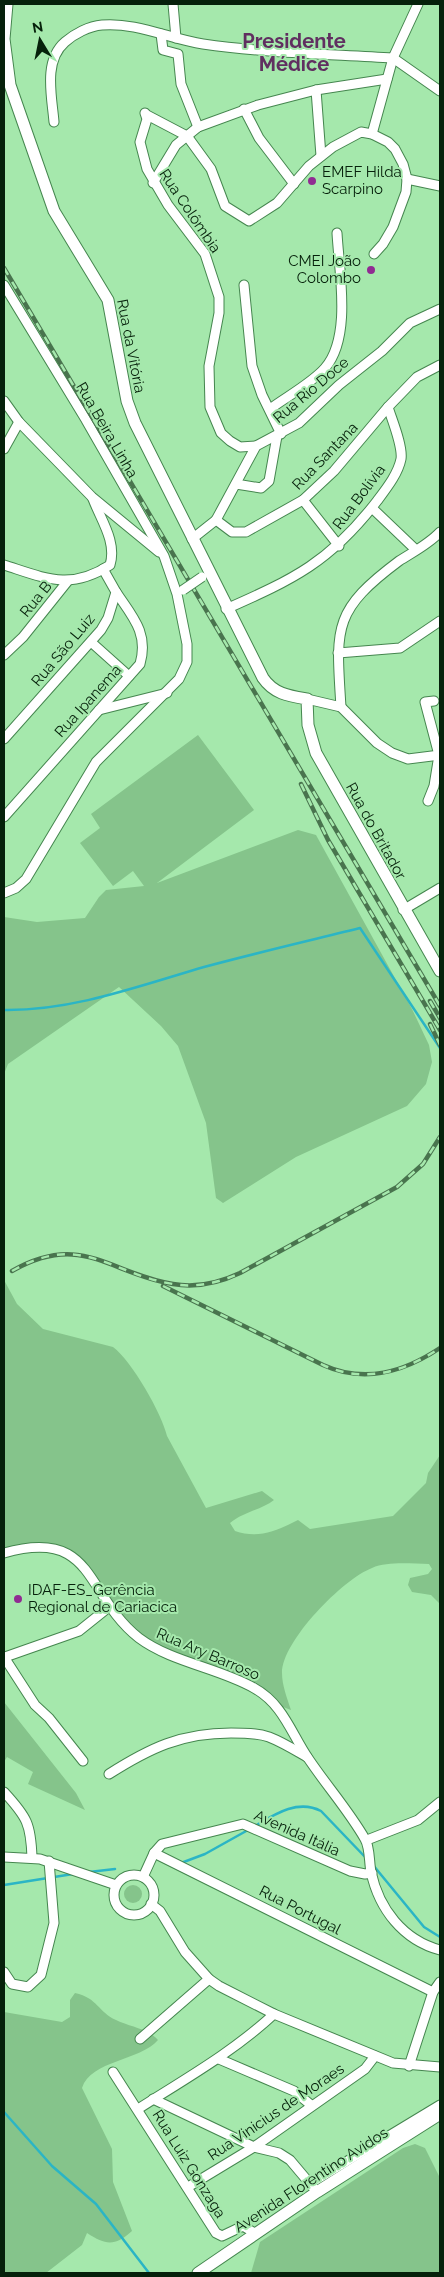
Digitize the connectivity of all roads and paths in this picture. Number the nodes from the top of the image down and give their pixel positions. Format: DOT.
graph roads {
  1 [pos="7,4"];
  2 [pos="173,4"];
  3 [pos="418,4"];
  4 [pos="161,34"];
  5 [pos="176,38"];
  6 [pos="392,58"];
  7 [pos="387,79"];
  8 [pos="316,90"];
  9 [pos="440,92"];
  10 [pos="244,109"];
  11 [pos="54,122"];
  12 [pos="198,127"];
  13 [pos="372,134"];
  14 [pos="187,136"];
  15 [pos="321,156"];
  16 [pos="407,179"];
  17 [pos="153,183"];
  18 [pos="294,184"];
  19 [pos="440,186"];
  20 [pos="337,233"];
  21 [pos="374,254"];
  22 [pos="4,285"];
  23 [pos="244,285"];
  24 [pos="440,309"];
  25 [pos="440,365"];
  26 [pos="4,401"];
  27 [pos="388,407"];
  28 [pos="270,410"];
  29 [pos="19,422"];
  30 [pos="279,435"];
  31 [pos="256,446"];
  32 [pos="4,448"];
  33 [pos="236,484"];
  34 [pos="92,497"];
  35 [pos="303,500"];
  36 [pos="372,508"];
  37 [pos="216,520"];
  38 [pos="440,532"];
  39 [pos="192,539"];
  40 [pos="339,546"];
  41 [pos="416,549"];
  42 [pos="164,556"];
  43 [pos="4,564"];
  44 [pos="103,569"];
  45 [pos="205,575"];
  46 [pos="67,582"];
  47 [pos="116,592"];
  48 [pos="180,592"];
  49 [pos="226,609"];
  50 [pos="440,621"];
  51 [pos="91,642"];
  52 [pos="338,653"];
  53 [pos="4,655"];
  54 [pos="129,676"];
  55 [pos="168,692"];
  56 [pos="307,699"];
  57 [pos="434,701"];
  58 [pos="341,707"];
  59 [pos="99,710"];
  60 [pos="4,739"];
  61 [pos="440,755"];
  62 [pos="428,801"];
  63 [pos="4,817"];
  64 [pos="440,888"];
  65 [pos="4,893"];
  66 [pos="404,910"];
  67 [pos="440,971"];
  68 [pos="4,1554"];
  69 [pos="108,1607"];
  70 [pos="4,1657"];
  71 [pos="307,1757"];
  72 [pos="83,1761"];
  73 [pos="109,1774"];
  74 [pos="4,1792"];
  75 [pos="440,1802"];
  76 [pos="367,1840"];
  77 [pos="154,1853"];
  78 [pos="4,1858"];
  79 [pos="32,1858"];
  80 [pos="49,1861"];
  81 [pos="372,1873"];
  82 [pos="143,1877"];
  83 [pos="116,1885"];
  84 [pos="151,1904"];
  85 [pos="440,1950"];
  86 [pos="4,1972"];
  87 [pos="209,1980"];
  88 [pos="440,1982"];
  89 [pos="434,1992"];
  90 [pos="274,2014"];
  91 [pos="140,2039"];
  92 [pos="375,2056"];
  93 [pos="219,2059"];
  94 [pos="409,2066"];
  95 [pos="440,2068"];
  96 [pos="113,2072"];
  97 [pos="154,2099"];
  98 [pos="311,2105"];
  99 [pos="440,2105"];
  100 [pos="138,2109"];
  101 [pos="440,2114"];
  102 [pos="254,2147"];
  103 [pos="188,2187"];
  104 [pos="314,2187"];
  105 [pos="256,2234"];
  106 [pos="198,2273"];
  1 -- 39 [label="street, Rua da Vitória"];
  2 -- 5 [label="street"];
  3 -- 6 [label="street"];
  4 -- 5 [label="street"];
  4 -- 11 [label="street"];
  4 -- 12 [label="street"];
  5 -- 6 [label="street"];
  6 -- 7 [label="street"];
  6 -- 9 [label="street"];
  7 -- 8 [label="street"];
  7 -- 13 [label="street"];
  8 -- 10 [label="street"];
  8 -- 15 [label="street"];
  10 -- 12 [label="street"];
  10 -- 18 [label="street"];
  12 -- 14 [label="street"];
  13 -- 15 [label="street"];
  13 -- 16 [label="street"];
  14 -- 17 [label="street"];
  14 -- 17 [label="street, Rua Colômbia"];
  14 -- 18 [label="street"];
  15 -- 18 [label="street"];
  16 -- 19 [label="street"];
  16 -- 21 [label="street"];
  17 -- 31 [label="street, Rua Colômbia"];
  20 -- 28 [label="street"];
  22 -- 42 [label="street, Rua Beira Linha"];
  23 -- 28 [label="street"];
  24 -- 30 [label="street, Rua Rio Doce"];
  25 -- 27 [label="street, Rua Santana"];
  26 -- 29 [label="street"];
  27 -- 35 [label="street, Rua Santana"];
  27 -- 36 [label="street, Rua Bolívia"];
  28 -- 30 [label="street"];
  29 -- 32 [label="street"];
  29 -- 34 [label="street"];
  30 -- 31 [label="street, Rua Rio Doce"];
  30 -- 33 [label="street"];
  31 -- 33 [label="street"];
  33 -- 37 [label="street"];
  34 -- 42 [label="street"];
  34 -- 44 [label="street"];
  35 -- 37 [label="street, Rua Santana"];
  35 -- 40 [label="street, Rua Bolívia"];
  36 -- 40 [label="street, Rua Bolívia"];
  36 -- 41 [label="street"];
  37 -- 39 [label="street"];
  38 -- 41 [label="street"];
  39 -- 45 [label="street, Rua da Vitória"];
  40 -- 49 [label="street, Rua Bolívia"];
  41 -- 52 [label="street"];
  42 -- 48 [label="street, Rua Beira Linha"];
  43 -- 46 [label="street"];
  44 -- 46 [label="street"];
  44 -- 47 [label="street"];
  45 -- 48 [label="street, bridge"];
  45 -- 49 [label="street, Rua da Vitória"];
  46 -- 53 [label="street, Rua B"];
  47 -- 51 [label="street, Rua São Luiz"];
  47 -- 54 [label="street, Rua Ipanema"];
  48 -- 55 [label="street"];
  49 -- 56 [label="street, Rua da Vitória"];
  50 -- 52 [label="street"];
  51 -- 54 [label="street"];
  51 -- 60 [label="street, Rua São Luiz"];
  52 -- 58 [label="street"];
  54 -- 59 [label="street, Rua Ipanema"];
  55 -- 59 [label="street"];
  55 -- 65 [label="street"];
  56 -- 58 [label="street"];
  56 -- 66 [label="street, Rua do Britador"];
  57 -- 61 [label="street"];
  58 -- 61 [label="street"];
  59 -- 63 [label="street, Rua Ipanema"];
  61 -- 62 [label="street"];
  64 -- 66 [label="street"];
  66 -- 67 [label="street, Rua do Britador"];
  68 -- 69 [label="street, Rua Ary Barroso"];
  69 -- 70 [label="street"];
  69 -- 71 [label="street, Rua Ary Barroso"];
  70 -- 72 [label="street"];
  71 -- 73 [label="street"];
  71 -- 76 [label="street, Rua Ary Barroso"];
  74 -- 79 [label="street"];
  75 -- 76 [label="street"];
  76 -- 81 [label="street"];
  77 -- 81 [label="street, Avenida Itália"];
  77 -- 82 [label="street"];
  77 -- 89 [label="street, Rua Portugal"];
  78 -- 79 [label="street"];
  79 -- 80 [label="street"];
  80 -- 83 [label="street"];
  80 -- 86 [label="street"];
  81 -- 85 [label="street"];
  82 -- 83 [label="street"];
  82 -- 84 [label="street"];
  83 -- 84 [label="street"];
  84 -- 87 [label="street"];
  87 -- 90 [label="street"];
  87 -- 91 [label="street"];
  88 -- 89 [label="street"];
  89 -- 94 [label="street"];
  90 -- 92 [label="street"];
  90 -- 93 [label="street"];
  92 -- 94 [label="street"];
  92 -- 98 [label="street, Rua Vinicius de Moraes"];
  93 -- 97 [label="street"];
  93 -- 98 [label="street"];
  94 -- 95 [label="street"];
  96 -- 100 [label="street, Rua Luiz Gonzaga"];
  97 -- 100 [label="street"];
  97 -- 102 [label="street"];
  98 -- 102 [label="street, Rua Vinicius de Moraes"];
  99 -- 104 [label="street"];
  100 -- 103 [label="street, Rua Luiz Gonzaga"];
  101 -- 104 [label="street, Avenida Florentino Avidos"];
  102 -- 103 [label="street, Rua Vinicius de Moraes"];
  102 -- 104 [label="street"];
  103 -- 105 [label="street, Rua Luiz Gonzaga"];
  104 -- 105 [label="street, Avenida Florentino Avidos"];
  105 -- 106 [label="street, Avenida Florentino Avidos"];
}
